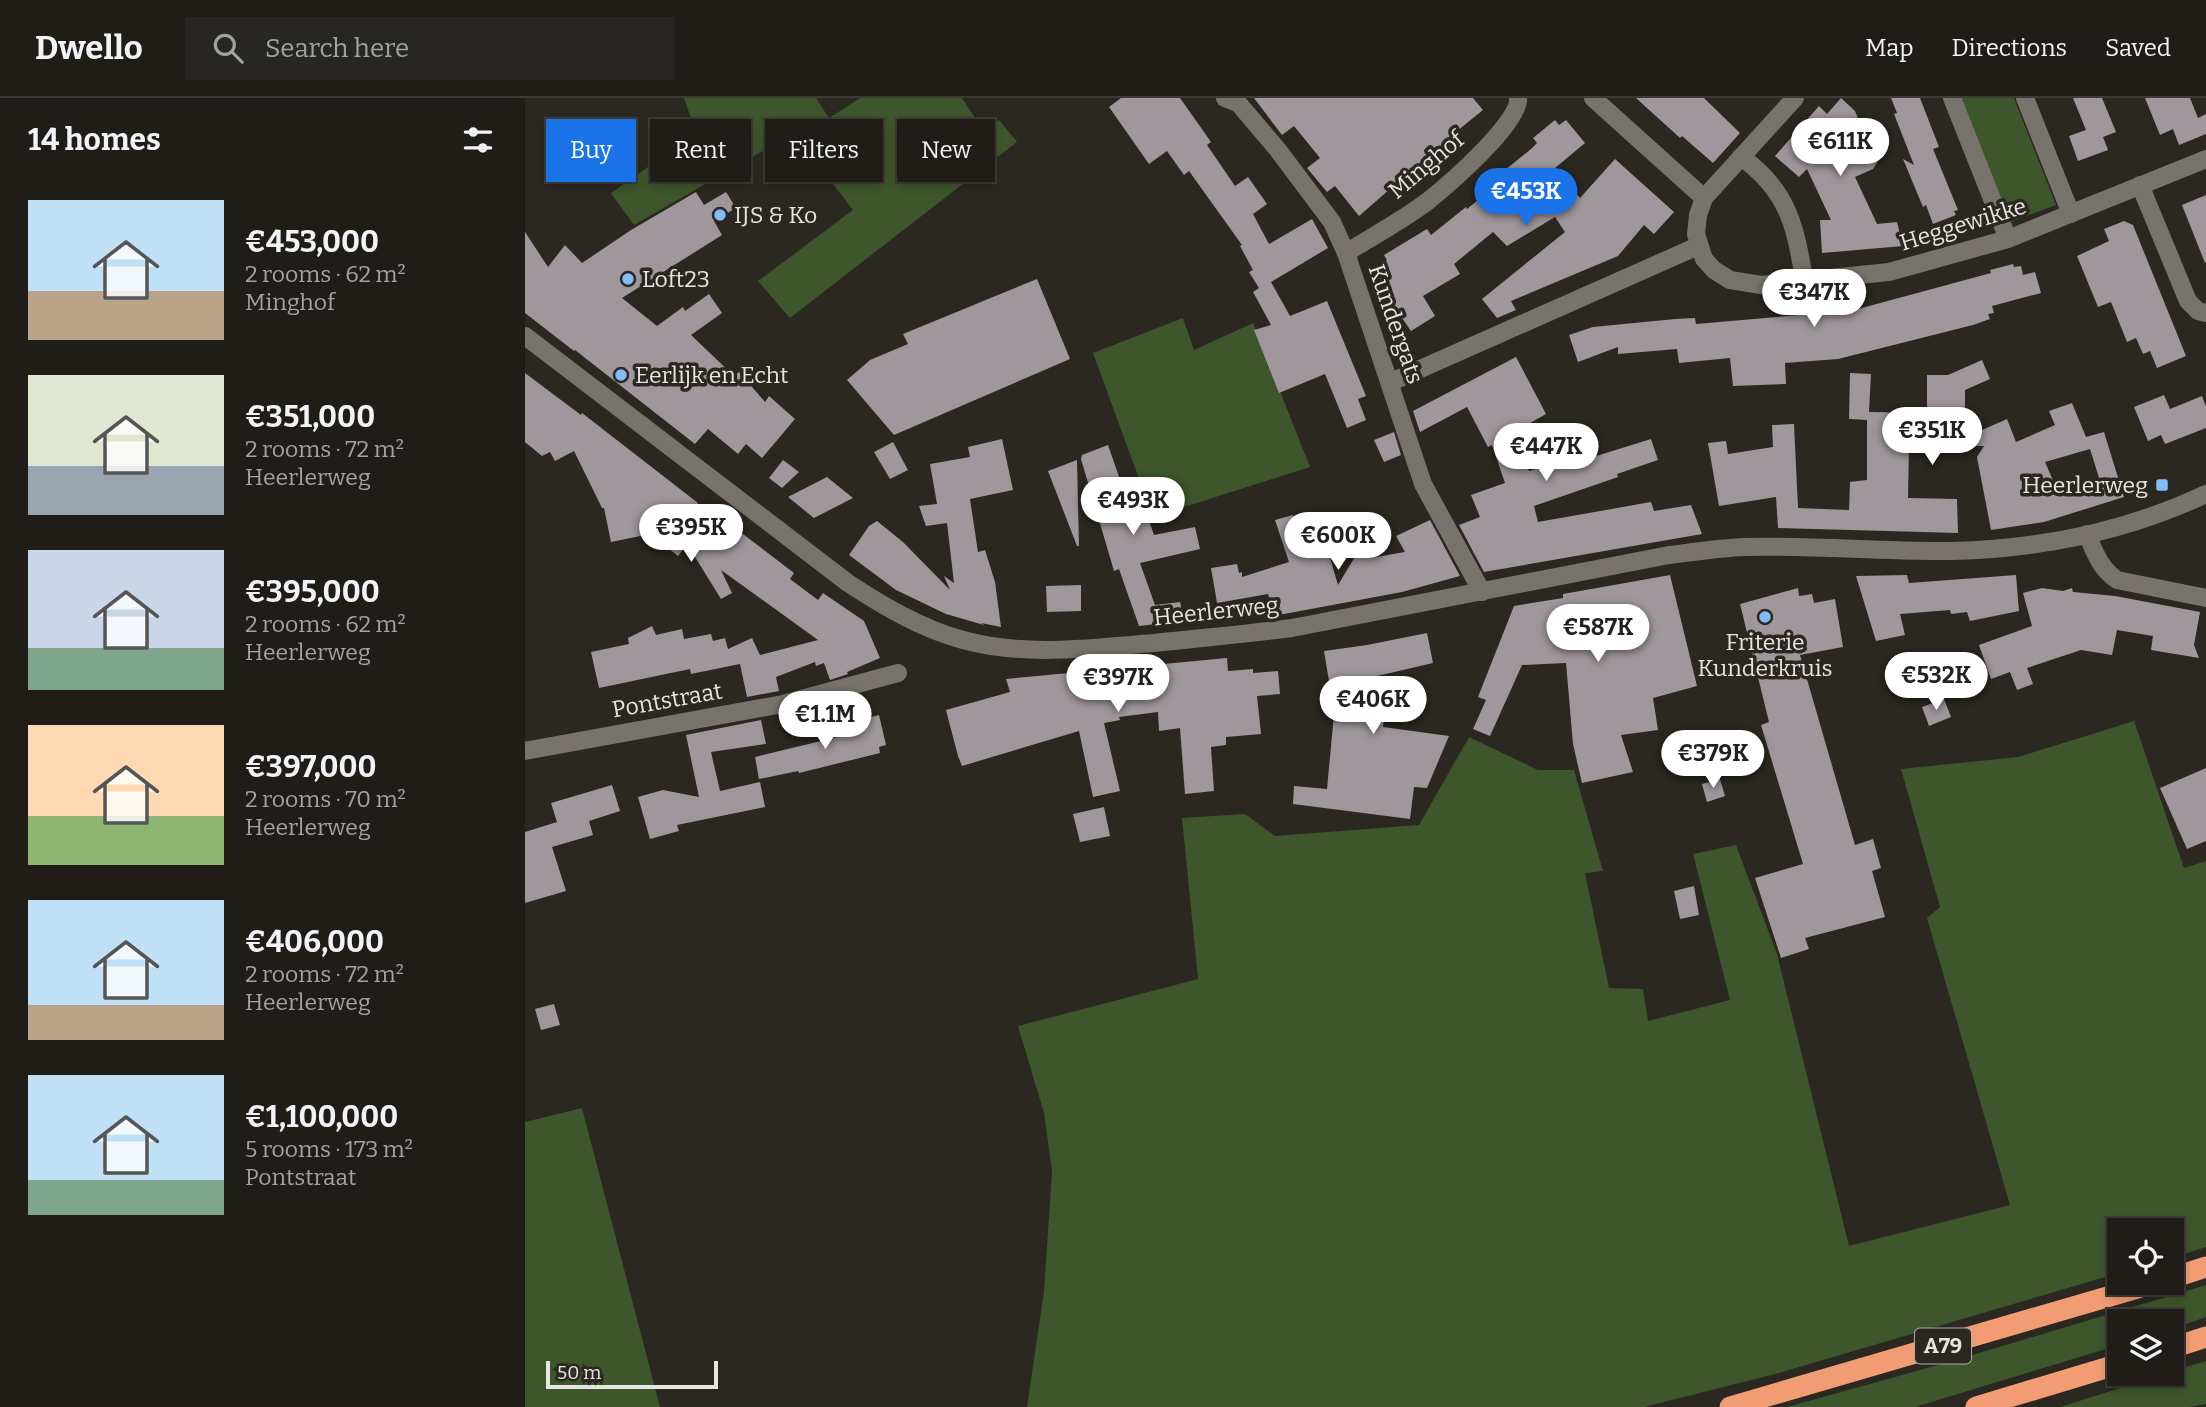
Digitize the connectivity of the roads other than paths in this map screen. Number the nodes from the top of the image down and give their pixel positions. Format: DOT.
graph roads {
  1 [pos="1518,98"];
  2 [pos="1593,98"];
  3 [pos="1795,98"];
  4 [pos="1952,98"];
  5 [pos="2025,98"];
  6 [pos="1236,100"];
  7 [pos="1741,157"];
  8 [pos="2206,159"];
  9 [pos="2140,185"];
  10 [pos="1704,198"];
  11 [pos="2071,214"];
  12 [pos="2008,239"];
  13 [pos="1698,246"];
  14 [pos="1346,253"];
  15 [pos="1804,281"];
  16 [pos="2206,313"];
  17 [pos="525,336"];
  18 [pos="1391,382"];
  19 [pos="2206,494"];
  20 [pos="2087,534"];
  21 [pos="1482,592"];
  22 [pos="2206,598"];
  23 [pos="898,673"];
  24 [pos="525,751"];
  25 [pos="2206,1267"];
  26 [pos="2184,1274"];
  27 [pos="2114,1295"];
  28 [pos="2206,1337"];
  29 [pos="2184,1344"];
  30 [pos="2107,1368"];
  31 [pos="1730,1407"];
  32 [pos="1976,1407"];
  1 -- 14 [label="street, Minghof"];
  2 -- 10 [label="street"];
  3 -- 7 [label="street"];
  4 -- 12 [label="street"];
  5 -- 11 [label="street"];
  6 -- 14 [label="street, Kundergats"];
  7 -- 10 [label="street"];
  7 -- 15 [label="street"];
  8 -- 9 [label="street, Heggewikke"];
  9 -- 11 [label="street, Heggewikke"];
  9 -- 16 [label="street"];
  10 -- 13 [label="street"];
  11 -- 12 [label="street, Heggewikke"];
  12 -- 15 [label="street, Heggewikke"];
  13 -- 15 [label="street, Heggewikke"];
  13 -- 18 [label="street"];
  14 -- 18 [label="street, Kundergats"];
  17 -- 21 [label="street, Heerlerweg"];
  18 -- 21 [label="street, Kundergats"];
  19 -- 20 [label="street, Heerlerweg"];
  20 -- 21 [label="street, Heerlerweg"];
  20 -- 22 [label="street"];
  23 -- 24 [label="street, Pontstraat"];
  25 -- 26 [label="highway"];
  27 -- 31 [label="highway, A79"];
  28 -- 29 [label="highway"];
  30 -- 32 [label="highway"];
}
